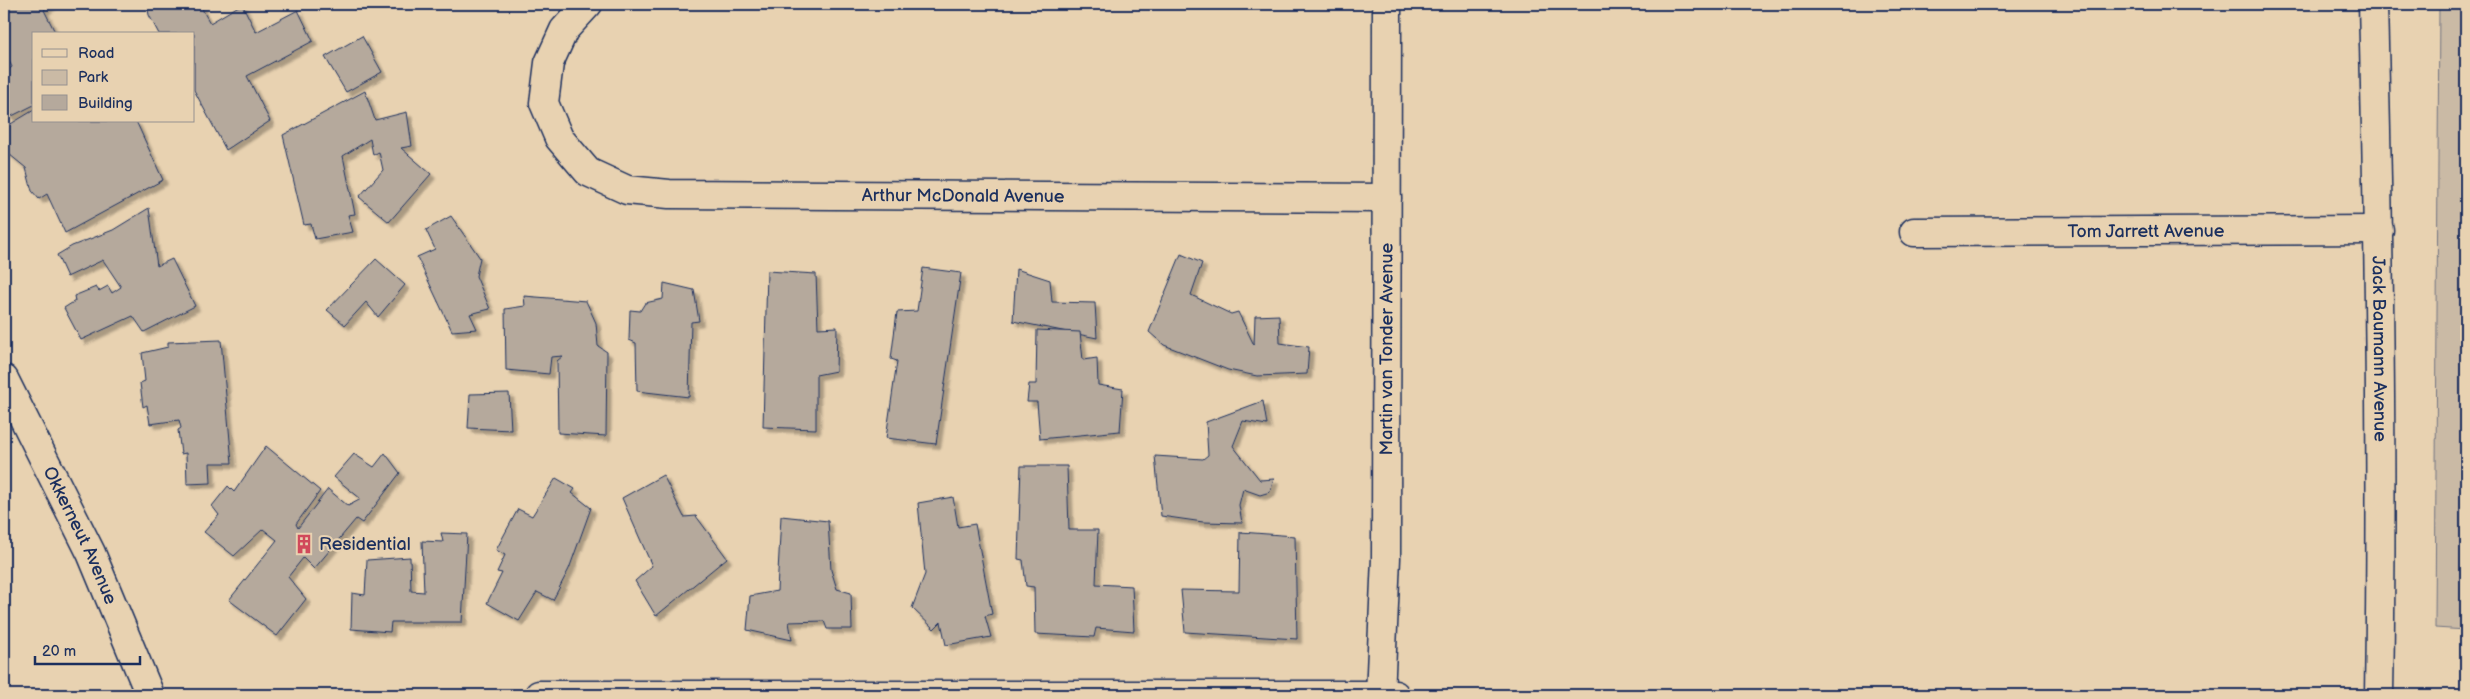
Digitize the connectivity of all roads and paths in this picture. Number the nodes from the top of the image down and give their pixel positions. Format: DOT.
graph roads {
  1 [pos="588,4"];
  2 [pos="1387,4"];
  3 [pos="2373,4"];
  4 [pos="1387,198"];
  5 [pos="2379,230"];
  6 [pos="1914,232"];
  7 [pos="4,379"];
  8 [pos="150,695"];
  9 [pos="540,695"];
  10 [pos="1380,695"];
  11 [pos="1395,695"];
  12 [pos="2378,695"];
  1 -- 4 [label="street, Arthur McDonald Avenue"];
  2 -- 4 [label="street, Martin van Tonder Avenue"];
  3 -- 5 [label="street, Jack Baumann Avenue"];
  4 -- 10 [label="street, Martin van Tonder Avenue"];
  5 -- 6 [label="street, Tom Jarrett Avenue"];
  5 -- 12 [label="street, Jack Baumann Avenue"];
  7 -- 8 [label="street, Okkerneut Avenue"];
  9 -- 10 [label="street"];
  10 -- 11 [label="street"];
}
